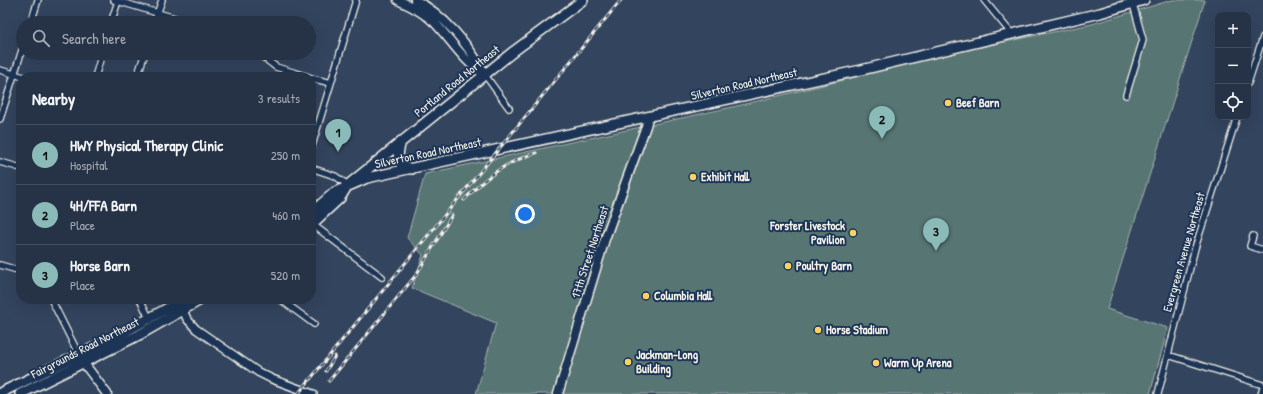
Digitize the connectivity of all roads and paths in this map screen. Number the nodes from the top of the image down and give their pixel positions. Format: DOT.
graph roads {
  1 [pos="38,0"];
  2 [pos="162,0"];
  3 [pos="356,0"];
  4 [pos="398,0"];
  5 [pos="415,0"];
  6 [pos="583,0"];
  7 [pos="984,0"];
  8 [pos="1144,0"];
  9 [pos="116,1"];
  10 [pos="1132,2"];
  11 [pos="158,13"];
  12 [pos="32,16"];
  13 [pos="113,16"];
  14 [pos="157,16"];
  15 [pos="167,16"];
  16 [pos="1010,33"];
  17 [pos="1263,37"];
  18 [pos="19,60"];
  19 [pos="100,60"];
  20 [pos="143,60"];
  21 [pos="267,60"];
  22 [pos="0,70"];
  23 [pos="96,72"];
  24 [pos="139,72"];
  25 [pos="293,72"];
  26 [pos="15,74"];
  27 [pos="1251,74"];
  28 [pos="485,75"];
  29 [pos="316,79"];
  30 [pos="331,84"];
  31 [pos="1126,95"];
  32 [pos="508,108"];
  33 [pos="648,118"];
  34 [pos="0,119"];
  35 [pos="1236,120"];
  36 [pos="316,133"];
  37 [pos="402,141"];
  38 [pos="0,162"];
  39 [pos="16,167"];
  40 [pos="412,169"];
  41 [pos="316,170"];
  42 [pos="348,185"];
  43 [pos="316,209"];
  44 [pos="316,220"];
  45 [pos="316,227"];
  46 [pos="1253,236"];
  47 [pos="1263,250"];
  48 [pos="0,265"];
  49 [pos="16,270"];
  50 [pos="382,277"];
  51 [pos="54,304"];
  52 [pos="142,304"];
  53 [pos="182,304"];
  54 [pos="287,304"];
  55 [pos="151,323"];
  56 [pos="314,324"];
  57 [pos="1168,355"];
  58 [pos="81,359"];
  59 [pos="30,378"];
  60 [pos="1263,385"];
  61 [pos="1263,388"];
  62 [pos="0,393"];
  63 [pos="9,394"];
  64 [pos="20,394"];
  65 [pos="108,394"];
  66 [pos="313,394"];
  67 [pos="558,394"];
  68 [pos="1158,394"];
  69 [pos="1261,394"];
  1 -- 12 [label="street"];
  2 -- 11 [label="street"];
  3 -- 30 [label="street"];
  4 -- 28 [label="main road"];
  5 -- 28 [label="main road"];
  6 -- 28 [label="main road, Portland Road Northeast"];
  7 -- 16 [label="street"];
  8 -- 10 [label="main road, Silverton Road Northeast"];
  9 -- 11 [label="street"];
  9 -- 13 [label="street"];
  10 -- 16 [label="main road, Silverton Road Northeast"];
  10 -- 31 [label="street"];
  11 -- 14 [label="street"];
  11 -- 15 [label="street"];
  16 -- 33 [label="main road, Silverton Road Northeast"];
  17 -- 27 [label="street"];
  18 -- 26 [label="street"];
  19 -- 23 [label="street"];
  20 -- 24 [label="street"];
  21 -- 25 [label="street"];
  22 -- 26 [label="street"];
  26 -- 34 [label="street"];
  28 -- 32 [label="street"];
  28 -- 37 [label="main road, Portland Road Northeast"];
  29 -- 30 [label="street"];
  30 -- 36 [label="street"];
  33 -- 40 [label="main road, Silverton Road Northeast"];
  33 -- 67 [label="main road, 17th Street Northeast"];
  35 -- 57 [label="street, Evergreen Avenue Northeast"];
  37 -- 40 [label="main road"];
  37 -- 42 [label="main road, Portland Road Northeast"];
  38 -- 39 [label="street"];
  40 -- 42 [label="main road, Silverton Road Northeast"];
  41 -- 42 [label="street"];
  42 -- 43 [label="main road"];
  42 -- 44 [label="main road"];
  45 -- 50 [label="street"];
  46 -- 47 [label="street"];
  48 -- 49 [label="street"];
  51 -- 58 [label="street"];
  52 -- 55 [label="street"];
  53 -- 55 [label="main road, Fairgrounds Road Northeast"];
  53 -- 66 [label="street"];
  54 -- 56 [label="street"];
  55 -- 58 [label="main road, Fairgrounds Road Northeast"];
  57 -- 60 [label="street"];
  57 -- 68 [label="street, Evergreen Avenue Northeast"];
  58 -- 59 [label="main road, Fairgrounds Road Northeast"];
  58 -- 64 [label="main road, Fairgrounds Road Northeast"];
  58 -- 65 [label="main road"];
  59 -- 62 [label="main road, Fairgrounds Road Northeast"];
  59 -- 63 [label="main road"];
  61 -- 69 [label="street"];
}
